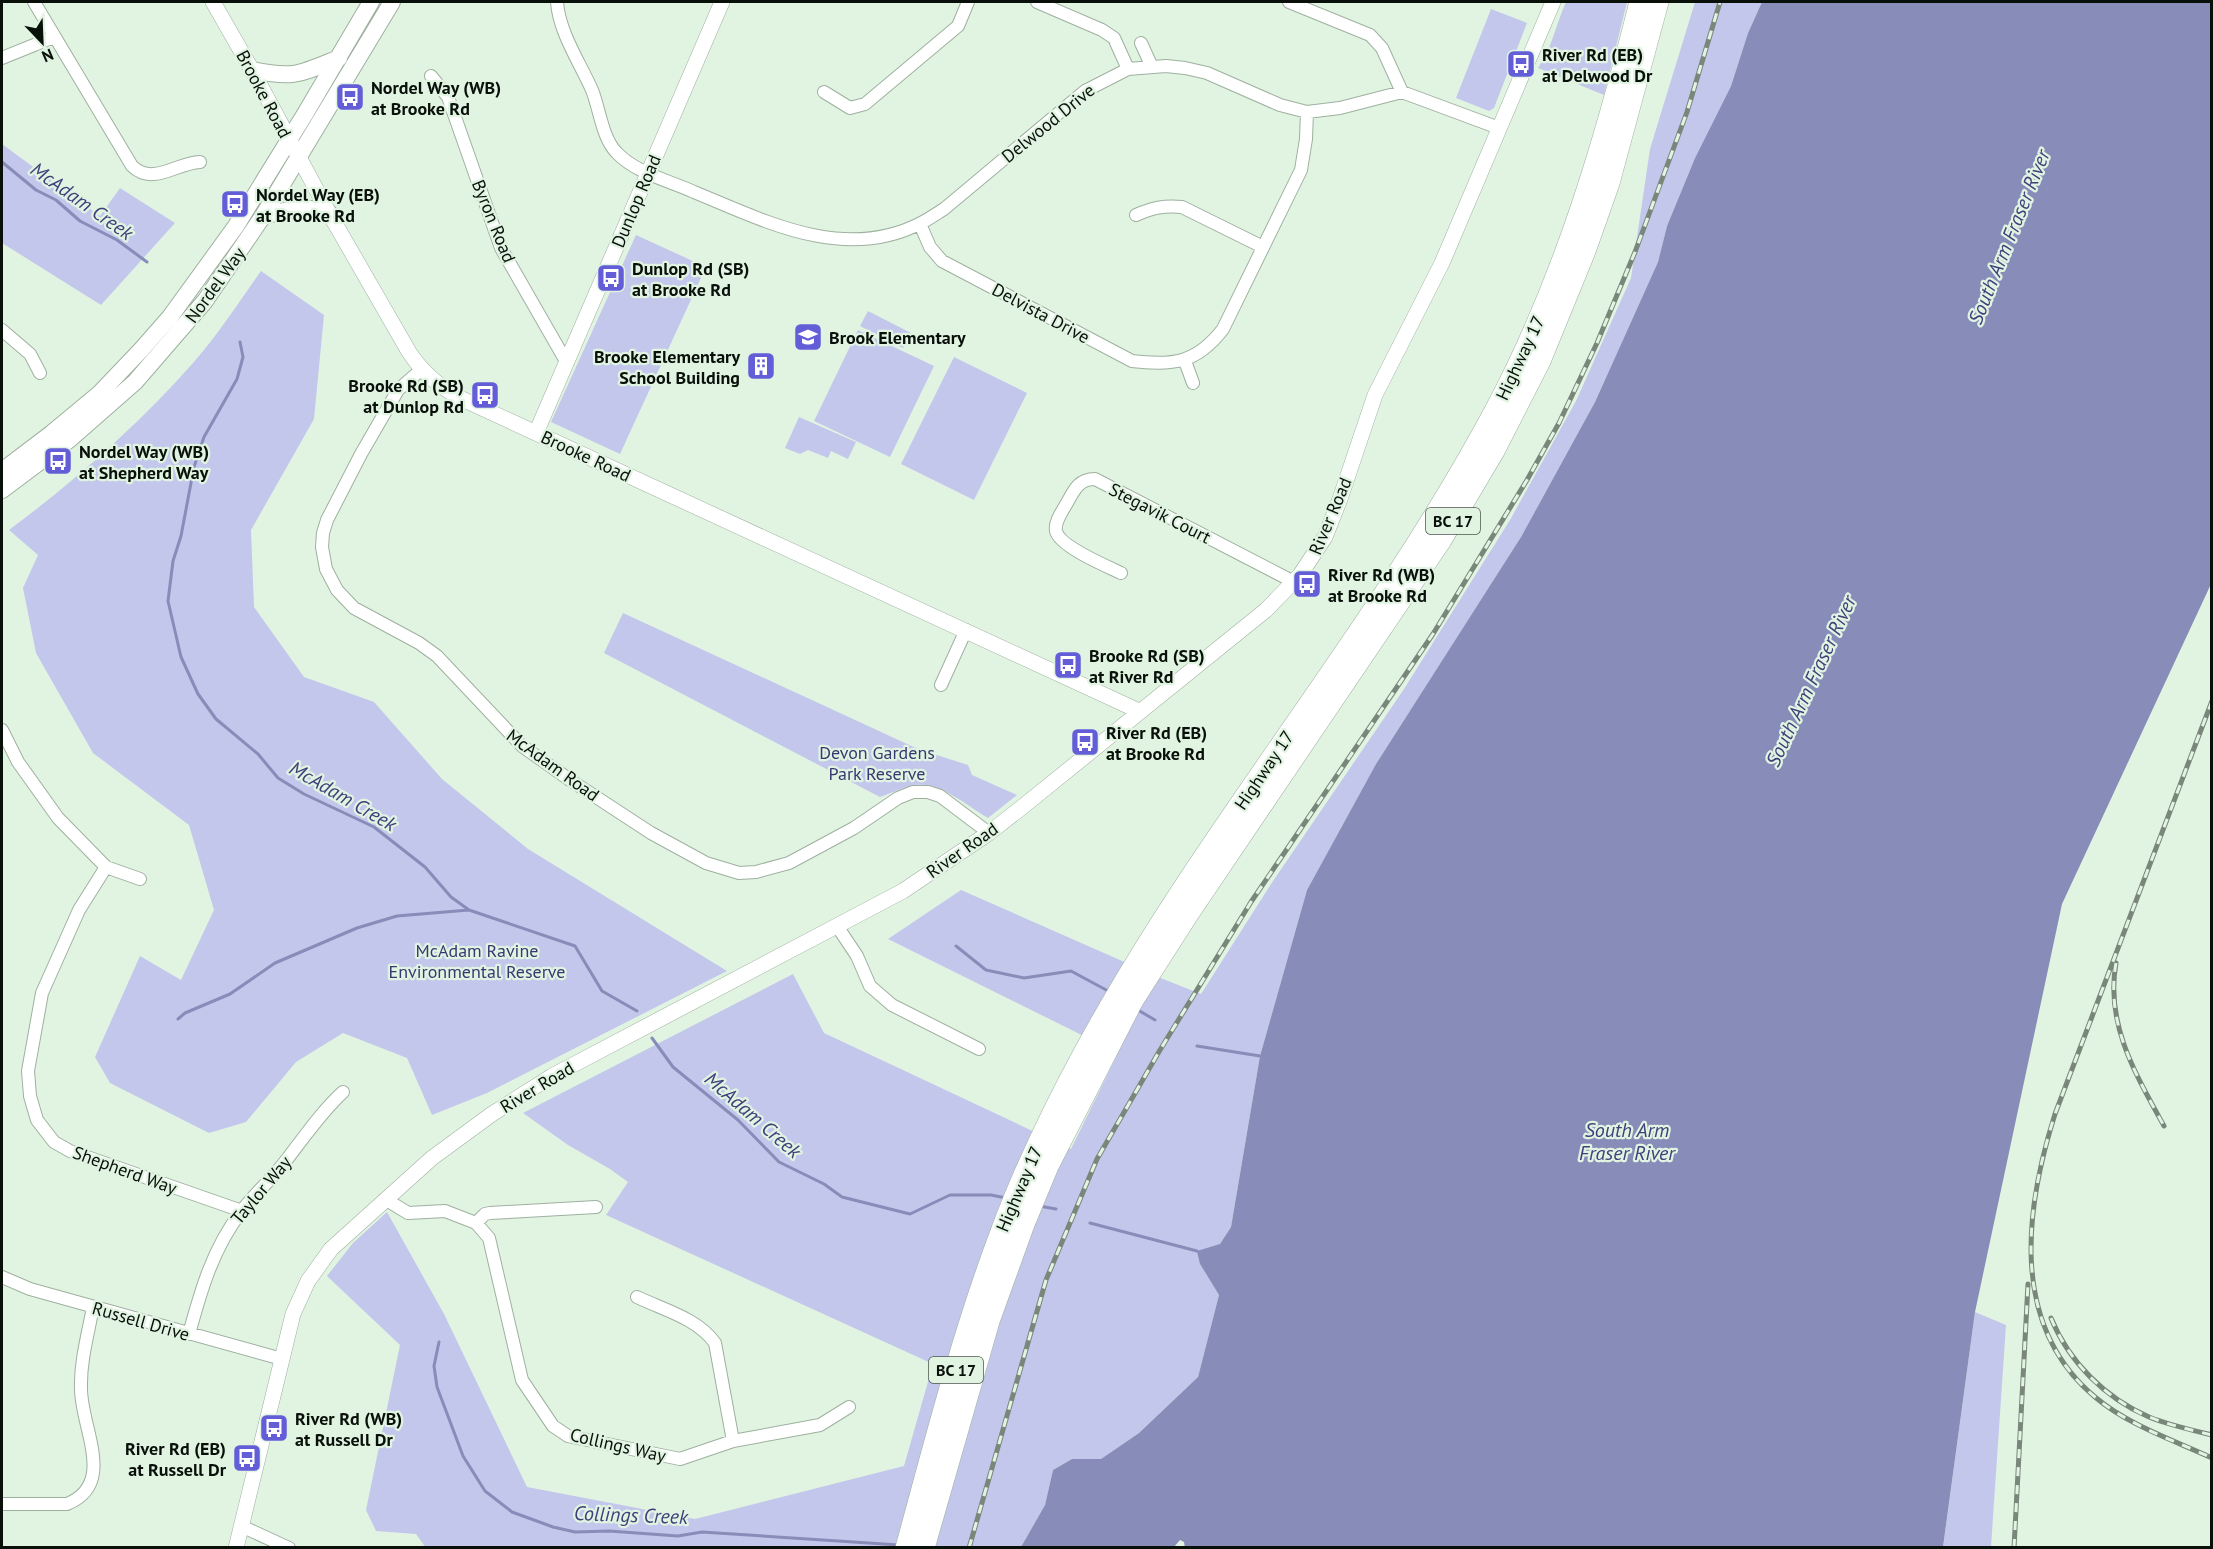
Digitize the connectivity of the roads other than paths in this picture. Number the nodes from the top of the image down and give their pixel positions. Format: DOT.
graph roads {
  1 [pos="34,2"];
  2 [pos="213,2"];
  3 [pos="371,2"];
  4 [pos="392,2"];
  5 [pos="557,2"];
  6 [pos="722,2"];
  7 [pos="968,2"];
  8 [pos="1037,2"];
  9 [pos="1289,2"];
  10 [pos="1553,2"];
  11 [pos="1640,2"];
  12 [pos="1658,2"];
  13 [pos="54,37"];
  14 [pos="1141,43"];
  15 [pos="2,58"];
  16 [pos="339,58"];
  17 [pos="1152,67"];
  18 [pos="1128,69"];
  19 [pos="252,70"];
  20 [pos="431,76"];
  21 [pos="824,92"];
  22 [pos="1402,92"];
  23 [pos="1307,112"];
  24 [pos="1499,128"];
  25 [pos="288,139"];
  26 [pos="297,156"];
  27 [pos="200,162"];
  28 [pos="648,173"];
  29 [pos="328,213"];
  30 [pos="1136,215"];
  31 [pos="262,216"];
  32 [pos="920,224"];
  33 [pos="1263,247"];
  34 [pos="2,330"];
  35 [pos="1185,361"];
  36 [pos="567,363"];
  37 [pos="422,369"];
  38 [pos="40,373"];
  39 [pos="1192,383"];
  40 [pos="536,433"];
  41 [pos="2,471"];
  42 [pos="2,490"];
  43 [pos="1121,573"];
  44 [pos="1294,582"];
  45 [pos="966,630"];
  46 [pos="941,685"];
  47 [pos="1139,711"];
  48 [pos="2,730"];
  49 [pos="988,833"];
  50 [pos="106,867"];
  51 [pos="140,879"];
  52 [pos="837,926"];
  53 [pos="1132,986"];
  54 [pos="979,1049"];
  55 [pos="343,1092"];
  56 [pos="385,1199"];
  57 [pos="596,1207"];
  58 [pos="242,1211"];
  59 [pos="476,1222"];
  60 [pos="2,1277"];
  61 [pos="637,1298"];
  62 [pos="93,1308"];
  63 [pos="189,1334"];
  64 [pos="282,1359"];
  65 [pos="849,1407"];
  66 [pos="733,1441"];
  67 [pos="2,1504"];
  68 [pos="924,1514"];
  69 [pos="241,1526"];
  70 [pos="236,1548"];
  71 [pos="289,1548"];
  72 [pos="906,1548"];
  73 [pos="924,1548"];
  1 -- 13 [label="street"];
  2 -- 19 [label="street, Brooke Road"];
  3 -- 16 [label="main road, Nordel Way"];
  4 -- 26 [label="main road, Nordel Way"];
  5 -- 28 [label="street, Delwood Drive"];
  6 -- 28 [label="street, Dunlop Road"];
  7 -- 21 [label="street"];
  8 -- 18 [label="street"];
  9 -- 22 [label="street"];
  10 -- 24 [label="street, River Road"];
  11 -- 53 [label="highway, Highway 17 / BC 17"];
  12 -- 53 [label="highway, Highway 17 / BC 17"];
  13 -- 15 [label="street"];
  13 -- 27 [label="street"];
  14 -- 17 [label="street"];
  16 -- 19 [label="main road"];
  16 -- 25 [label="main road, Nordel Way"];
  17 -- 18 [label="street, Delwood Drive"];
  17 -- 23 [label="street, Delwood Drive"];
  18 -- 32 [label="street, Delwood Drive"];
  19 -- 25 [label="street, Brooke Road"];
  20 -- 36 [label="street, Byron Road"];
  22 -- 23 [label="street, Delwood Drive"];
  22 -- 24 [label="street"];
  23 -- 33 [label="street"];
  24 -- 44 [label="street, River Road"];
  25 -- 26 [label="street, Brooke Road"];
  25 -- 41 [label="main road, Nordel Way"];
  26 -- 29 [label="street, Brooke Road"];
  26 -- 31 [label="main road, Nordel Way"];
  28 -- 32 [label="street, Delwood Drive"];
  28 -- 36 [label="street, Dunlop Road"];
  29 -- 31 [label="main road"];
  29 -- 37 [label="street, Brooke Road"];
  30 -- 33 [label="street"];
  31 -- 42 [label="main road, Nordel Way"];
  32 -- 35 [label="street, Delvista Drive"];
  33 -- 35 [label="street"];
  34 -- 38 [label="street"];
  35 -- 39 [label="street"];
  36 -- 40 [label="street, Dunlop Road"];
  37 -- 40 [label="street, Brooke Road"];
  37 -- 49 [label="street, McAdam Road"];
  40 -- 45 [label="street, Brooke Road"];
  43 -- 44 [label="street, Stegavik Court"];
  44 -- 47 [label="street, River Road"];
  45 -- 46 [label="street"];
  45 -- 47 [label="street, Brooke Road"];
  47 -- 49 [label="street, River Road"];
  48 -- 50 [label="street"];
  49 -- 52 [label="street, River Road"];
  50 -- 51 [label="street"];
  50 -- 58 [label="street, Shepherd Way"];
  52 -- 54 [label="street"];
  52 -- 56 [label="street, River Road"];
  53 -- 68 [label="highway, Highway 17 / BC 17"];
  55 -- 58 [label="street, Taylor Way"];
  56 -- 59 [label="street"];
  56 -- 64 [label="street, River Road"];
  57 -- 59 [label="street"];
  58 -- 63 [label="street, Taylor Way"];
  59 -- 66 [label="street, Collings Way"];
  60 -- 62 [label="street, Russell Drive"];
  61 -- 66 [label="street"];
  62 -- 63 [label="street, Russell Drive"];
  62 -- 67 [label="street"];
  63 -- 64 [label="street, Russell Drive"];
  64 -- 69 [label="street, River Road"];
  65 -- 66 [label="street, Collings Way"];
  68 -- 72 [label="highway, Highway 17 / BC 17"];
  68 -- 73 [label="highway, Highway 17 / BC 17"];
  69 -- 70 [label="street, River Road"];
  69 -- 71 [label="street"];
}
